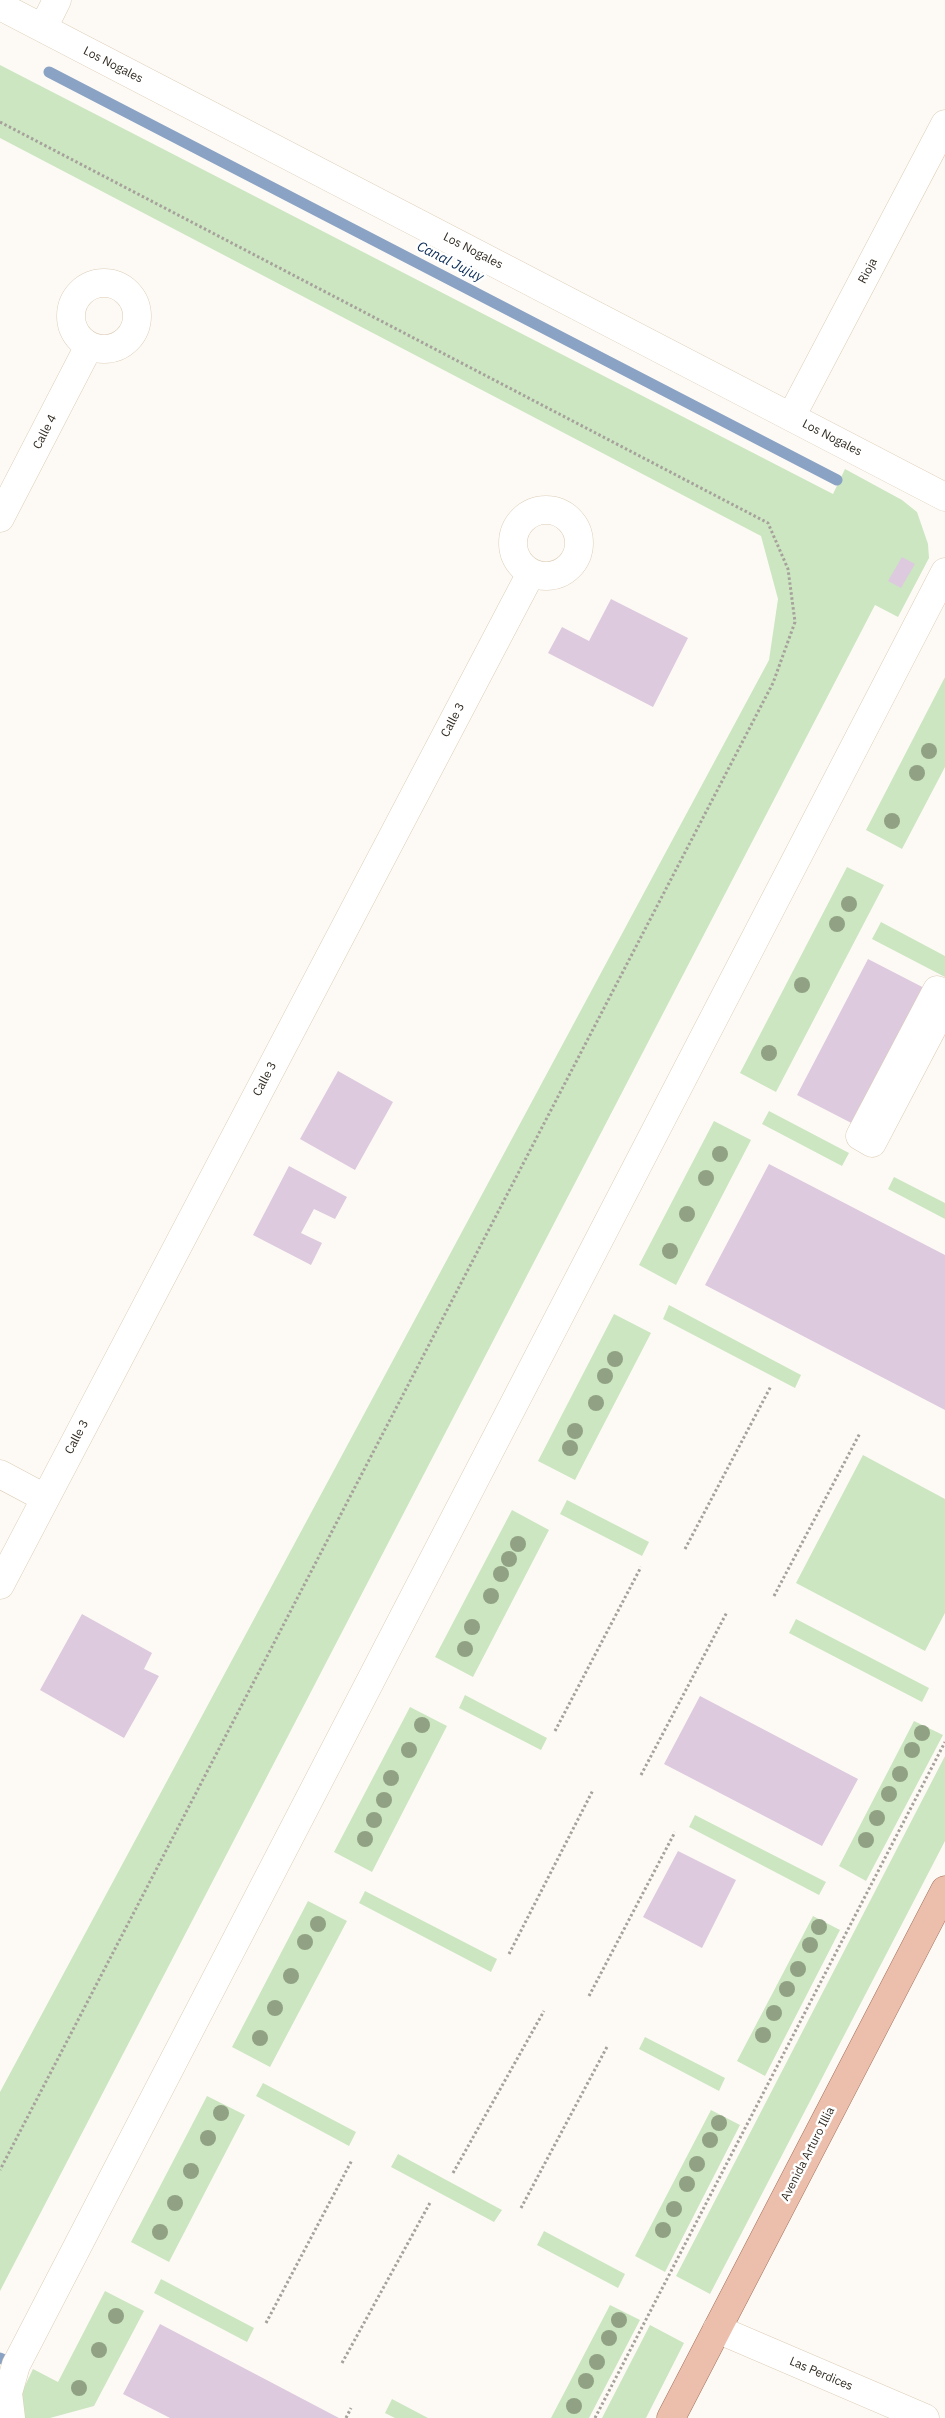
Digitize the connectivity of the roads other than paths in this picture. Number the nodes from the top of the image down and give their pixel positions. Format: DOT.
graph roads {
  1 [pos="57,0"];
  2 [pos="0,6"];
  3 [pos="43,28"];
  4 [pos="945,124"];
  5 [pos="89,346"];
  6 [pos="792,417"];
  7 [pos="945,496"];
  8 [pos="0,518"];
  9 [pos="945,572"];
  10 [pos="530,573"];
  11 [pos="945,995"];
  12 [pos="864,1143"];
  13 [pos="0,1474"];
  14 [pos="45,1498"];
  15 [pos="0,1585"];
  16 [pos="945,1890"];
  17 [pos="718,2329"];
  18 [pos="11,2418"];
  19 [pos="671,2418"];
  20 [pos="925,2418"];
  1 -- 3 [label="street"];
  2 -- 3 [label="street, Los Nogales"];
  3 -- 6 [label="street, Los Nogales"];
  4 -- 6 [label="street, Rioja"];
  5 -- 8 [label="street, Calle 4"];
  6 -- 7 [label="street, Los Nogales"];
  9 -- 18 [label="street"];
  10 -- 14 [label="street, Calle 3"];
  11 -- 12 [label="street"];
  13 -- 14 [label="street"];
  14 -- 15 [label="street, Calle 3"];
  16 -- 17 [label="main road, Avenida Arturo Illia"];
  17 -- 19 [label="main road, Avenida Arturo Illia"];
  17 -- 20 [label="street, Las Perdices"];
}
